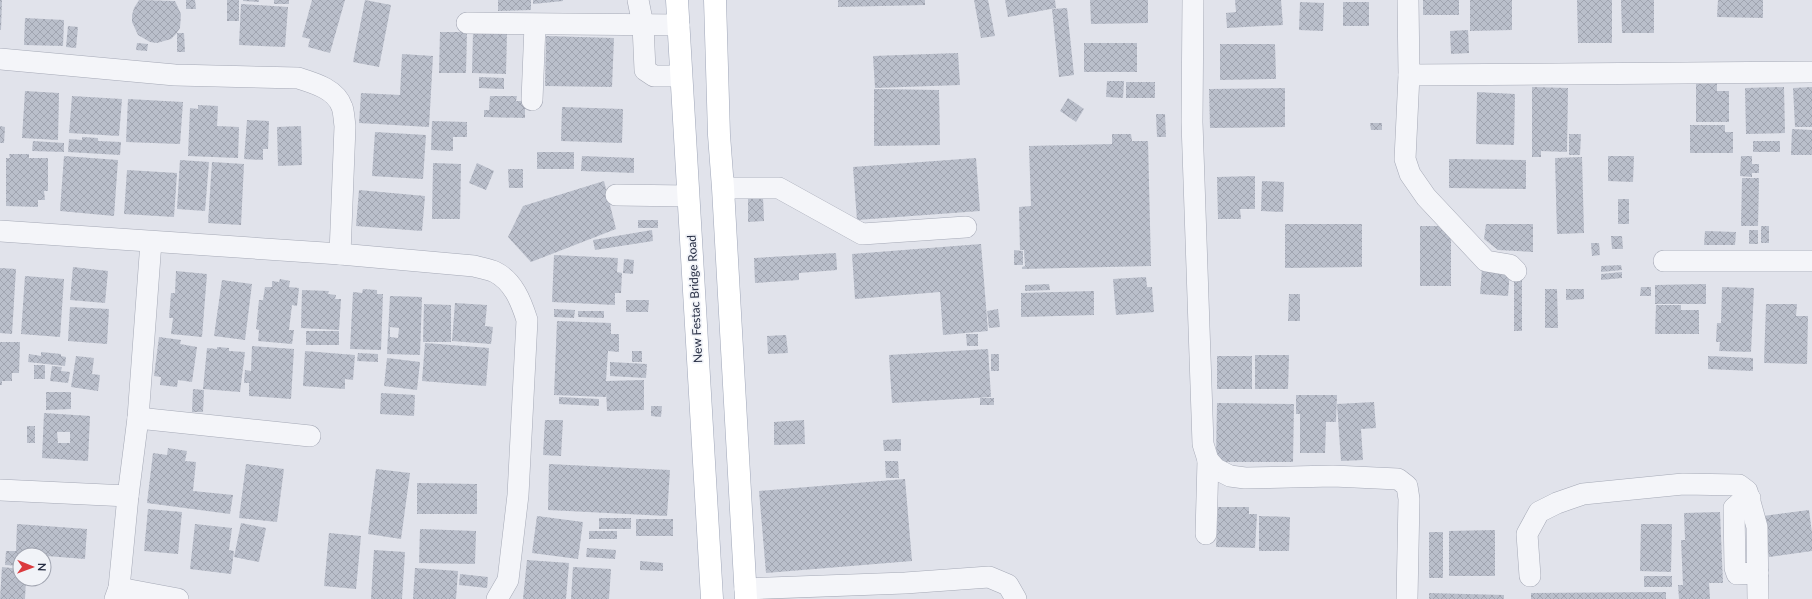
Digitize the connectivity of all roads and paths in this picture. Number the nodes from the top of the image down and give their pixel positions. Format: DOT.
graph roads {
  1 [pos="638,0"];
  2 [pos="677,0"];
  3 [pos="715,0"];
  4 [pos="1193,0"];
  5 [pos="1408,0"];
  6 [pos="467,23"];
  7 [pos="535,25"];
  8 [pos="643,25"];
  9 [pos="678,25"];
  10 [pos="0,59"];
  11 [pos="1812,72"];
  12 [pos="1409,75"];
  13 [pos="681,76"];
  14 [pos="532,100"];
  15 [pos="723,188"];
  16 [pos="616,195"];
  17 [pos="688,196"];
  18 [pos="966,227"];
  19 [pos="0,231"];
  20 [pos="151,242"];
  21 [pos="340,254"];
  22 [pos="1664,261"];
  23 [pos="1812,261"];
  24 [pos="1516,270"];
  25 [pos="138,418"];
  26 [pos="310,436"];
  27 [pos="1208,460"];
  28 [pos="0,490"];
  29 [pos="128,496"];
  30 [pos="1206,534"];
  31 [pos="1530,576"];
  32 [pos="117,594"];
  33 [pos="746,594"];
  34 [pos="178,599"];
  35 [pos="497,599"];
  36 [pos="712,599"];
  37 [pos="1016,599"];
  38 [pos="1407,599"];
  39 [pos="1758,599"];
  1 -- 8 [label="street"];
  2 -- 9 [label="main road, New Festac Bridge Road"];
  3 -- 15 [label="main road"];
  4 -- 27 [label="street"];
  5 -- 12 [label="street"];
  6 -- 7 [label="street"];
  7 -- 8 [label="street"];
  7 -- 14 [label="street"];
  8 -- 9 [label="street"];
  8 -- 13 [label="street"];
  9 -- 13 [label="main road, New Festac Bridge Road"];
  10 -- 21 [label="street"];
  11 -- 12 [label="street"];
  12 -- 24 [label="street"];
  13 -- 17 [label="main road, New Festac Bridge Road"];
  15 -- 18 [label="street"];
  15 -- 33 [label="main road"];
  16 -- 17 [label="street"];
  17 -- 36 [label="main road, New Festac Bridge Road"];
  19 -- 20 [label="street"];
  20 -- 21 [label="street"];
  20 -- 25 [label="street"];
  21 -- 35 [label="street"];
  22 -- 23 [label="street"];
  25 -- 26 [label="street"];
  25 -- 29 [label="street"];
  27 -- 30 [label="street"];
  27 -- 38 [label="street"];
  28 -- 29 [label="street"];
  29 -- 32 [label="street"];
  31 -- 39 [label="street"];
  32 -- 34 [label="street"];
  33 -- 37 [label="street"];
}
